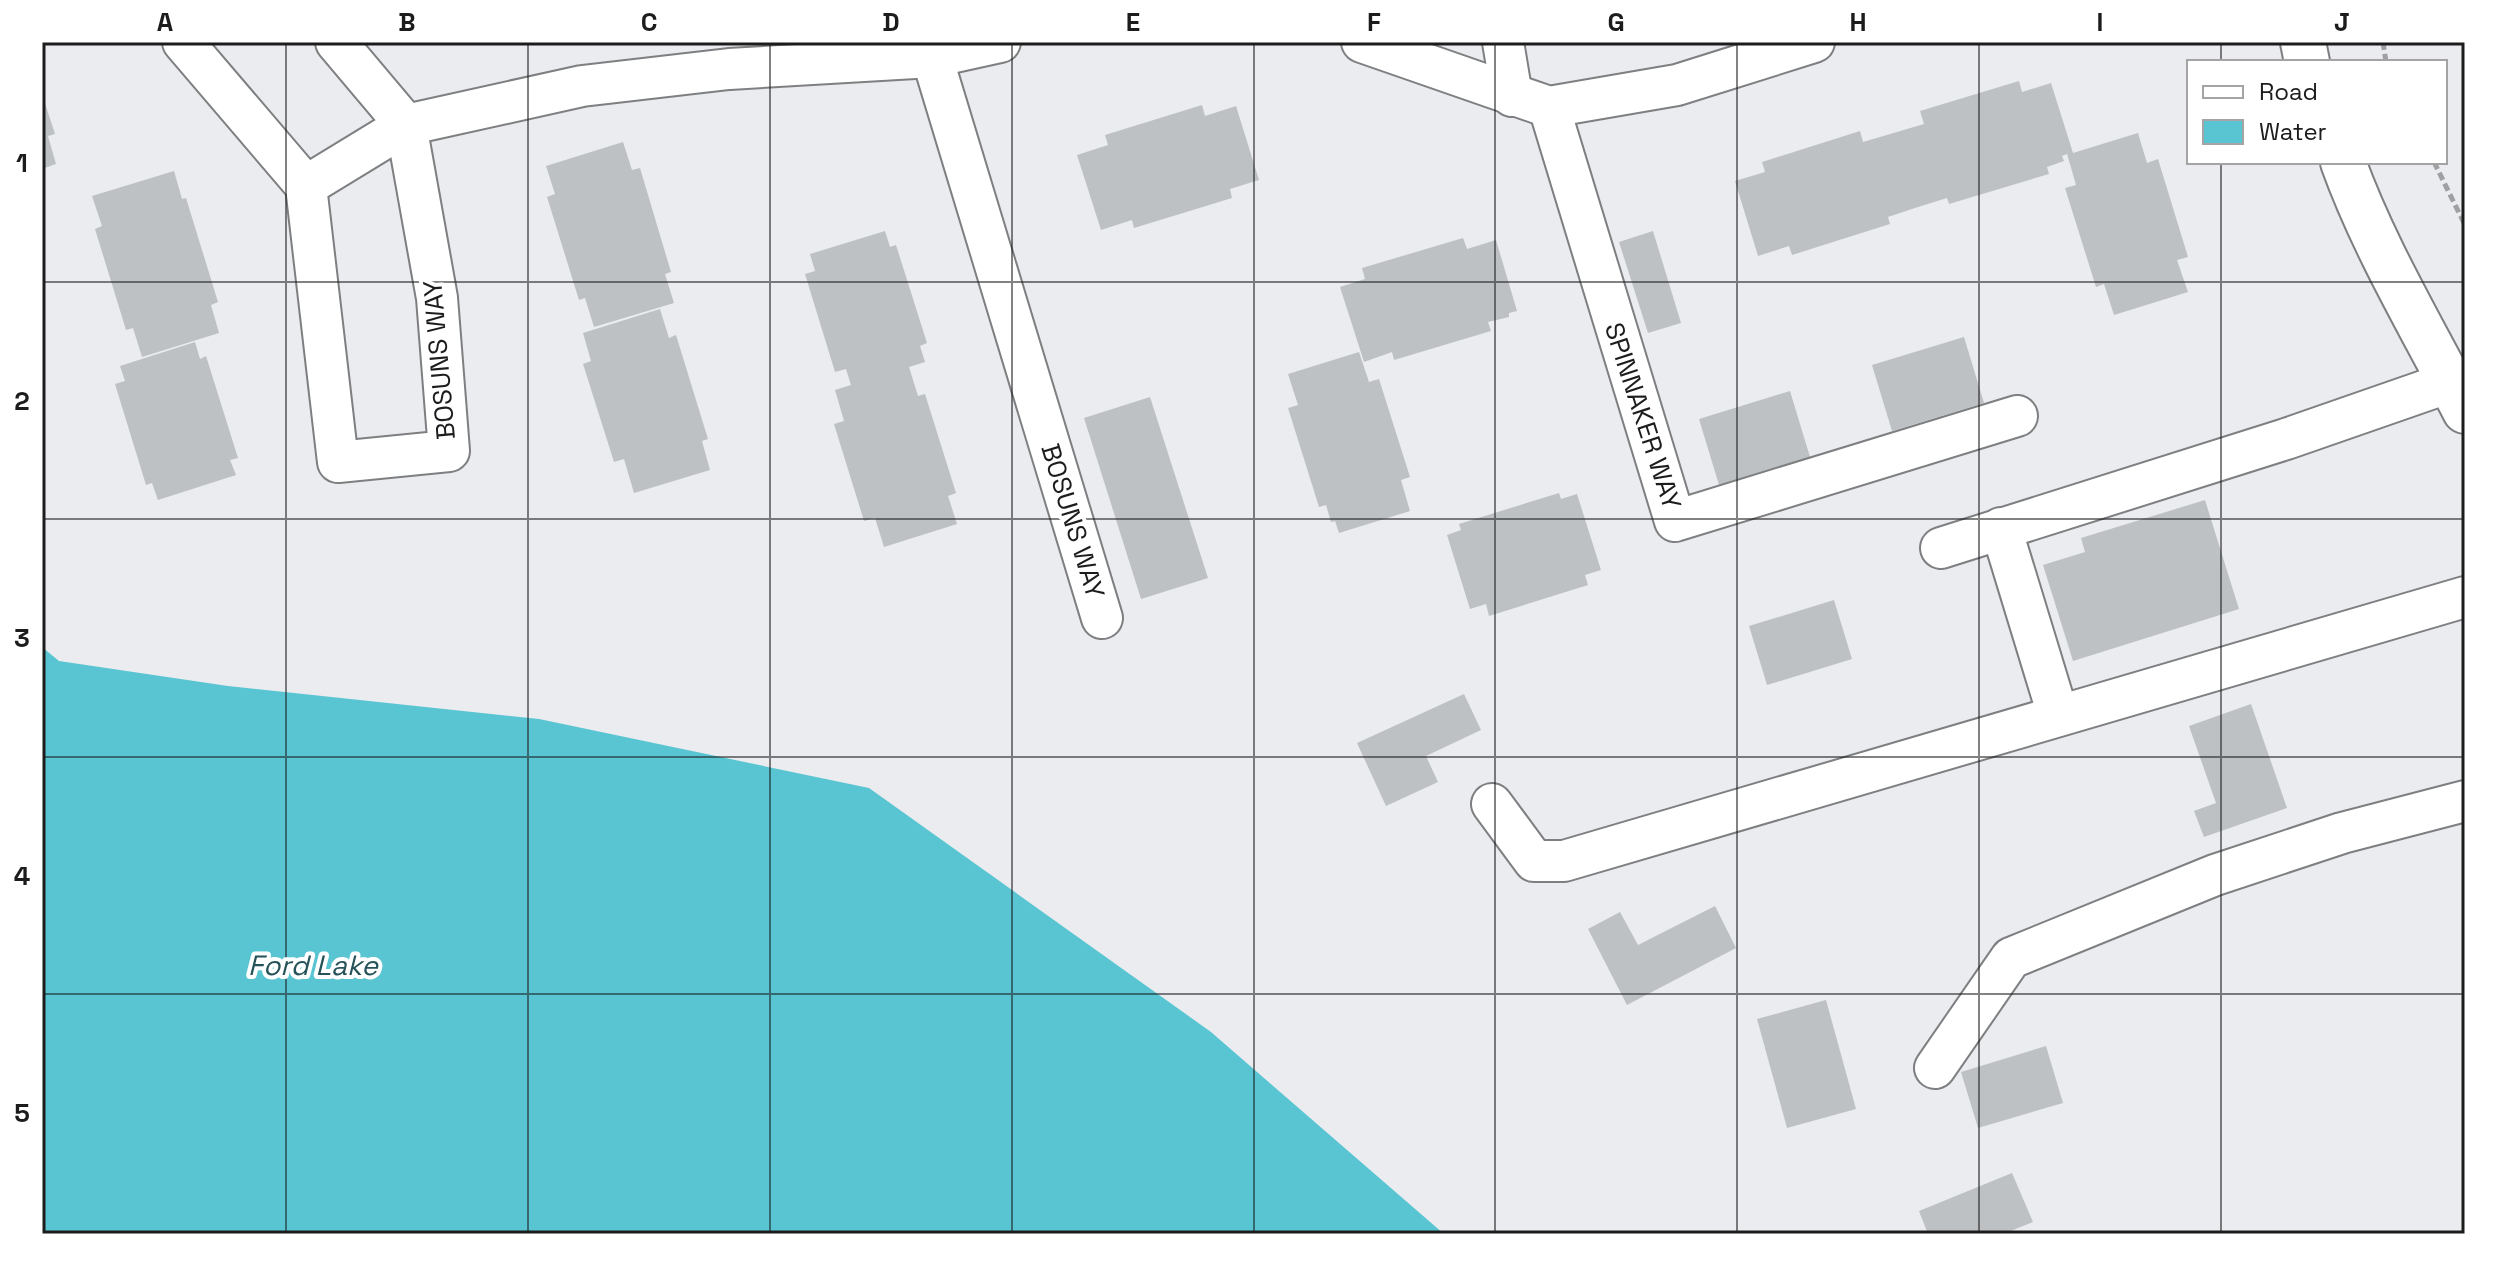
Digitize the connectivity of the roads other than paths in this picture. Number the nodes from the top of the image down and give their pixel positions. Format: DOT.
graph roads {
  1 [pos="183,42"];
  2 [pos="336,42"];
  3 [pos="1000,42"];
  4 [pos="1362,42"];
  5 [pos="1503,42"];
  6 [pos="1814,42"];
  7 [pos="932,57"];
  8 [pos="1530,102"];
  9 [pos="406,125"];
  10 [pos="2344,164"];
  11 [pos="306,186"];
  12 [pos="2458,396"];
  13 [pos="2017,416"];
  14 [pos="2001,528"];
  15 [pos="1941,548"];
  16 [pos="2465,597"];
  17 [pos="1102,618"];
  18 [pos="2058,715"];
  19 [pos="2465,801"];
  20 [pos="1492,804"];
  21 [pos="1935,1068"];
  1 -- 11 [label="street"];
  2 -- 9 [label="street, BOSUNS WAY"];
  3 -- 7 [label="street"];
  4 -- 8 [label="street"];
  5 -- 8 [label="street"];
  6 -- 8 [label="street"];
  7 -- 9 [label="street"];
  7 -- 17 [label="street, BOSUNS WAY"];
  8 -- 13 [label="street, SPINNAKER WAY"];
  9 -- 11 [label="street"];
  9 -- 11 [label="street, BOSUNS WAY"];
  10 -- 12 [label="main road"];
  12 -- 14 [label="street"];
  14 -- 15 [label="street"];
  14 -- 18 [label="street"];
  16 -- 18 [label="street"];
  18 -- 20 [label="street"];
  19 -- 21 [label="street"];
}
